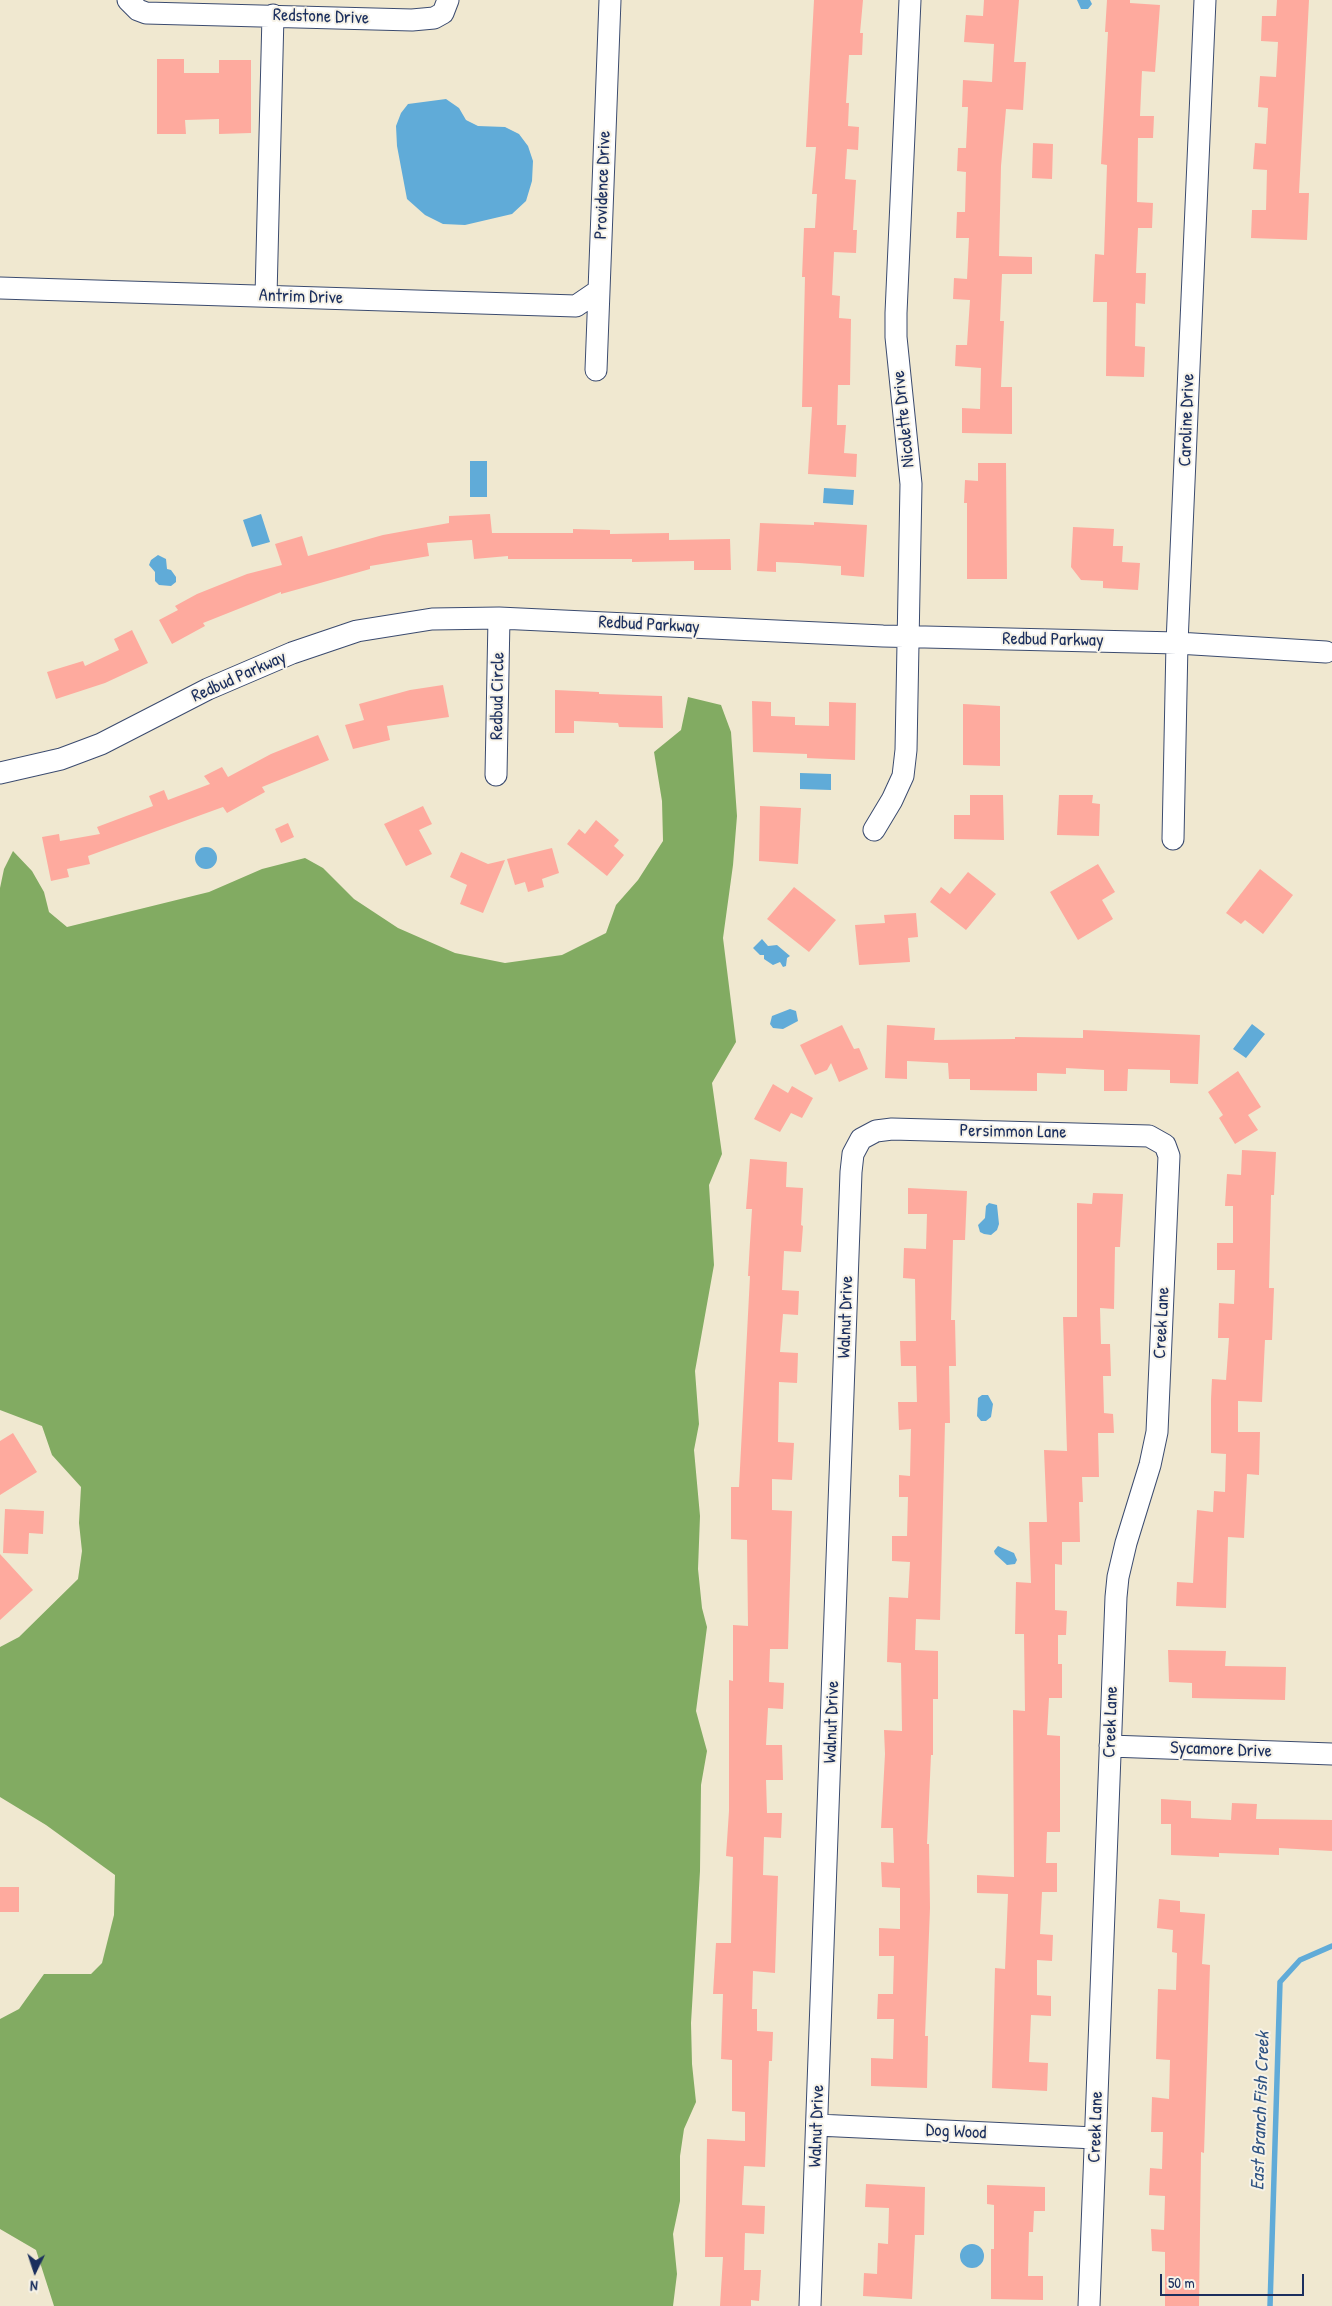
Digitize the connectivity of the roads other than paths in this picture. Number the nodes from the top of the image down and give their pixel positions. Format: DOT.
graph roads {
  1 [pos="128,0"];
  2 [pos="448,0"];
  3 [pos="610,0"];
  4 [pos="910,0"];
  5 [pos="1206,0"];
  6 [pos="273,15"];
  7 [pos="0,288"];
  8 [pos="598,291"];
  9 [pos="266,296"];
  10 [pos="596,370"];
  11 [pos="499,618"];
  12 [pos="907,636"];
  13 [pos="1177,643"];
  14 [pos="1326,652"];
  15 [pos="0,773"];
  16 [pos="496,775"];
  17 [pos="874,830"];
  18 [pos="1172,839"];
  19 [pos="861,1139"];
  20 [pos="1165,1145"];
  21 [pos="1110,1746"];
  22 [pos="1332,1754"];
  23 [pos="817,2125"];
  24 [pos="1095,2138"];
  25 [pos="810,2306"];
  26 [pos="1089,2306"];
  1 -- 6 [label="street, Redstone Drive"];
  2 -- 6 [label="street, Redstone Drive"];
  3 -- 8 [label="street, Providence Drive"];
  4 -- 12 [label="street, Nicolette Drive"];
  5 -- 13 [label="street, Caroline Drive"];
  6 -- 9 [label="street"];
  7 -- 9 [label="street, Antrim Drive"];
  8 -- 9 [label="street, Antrim Drive"];
  8 -- 10 [label="street, Providence Drive"];
  11 -- 12 [label="street, Redbud Parkway"];
  11 -- 15 [label="street, Redbud Parkway"];
  11 -- 16 [label="street, Redbud Circle"];
  12 -- 13 [label="street, Redbud Parkway"];
  12 -- 17 [label="street, Nicolette Drive"];
  13 -- 14 [label="street, Redbud Parkway"];
  13 -- 18 [label="street, Caroline Drive"];
  19 -- 20 [label="street, Persimmon Lane"];
  19 -- 23 [label="street, Walnut Drive"];
  20 -- 21 [label="street, Creek Lane"];
  21 -- 22 [label="street, Sycamore Drive"];
  21 -- 24 [label="street, Creek Lane"];
  23 -- 24 [label="street, Dog Wood"];
  23 -- 25 [label="street, Walnut Drive"];
  24 -- 26 [label="street, Creek Lane"];
}
